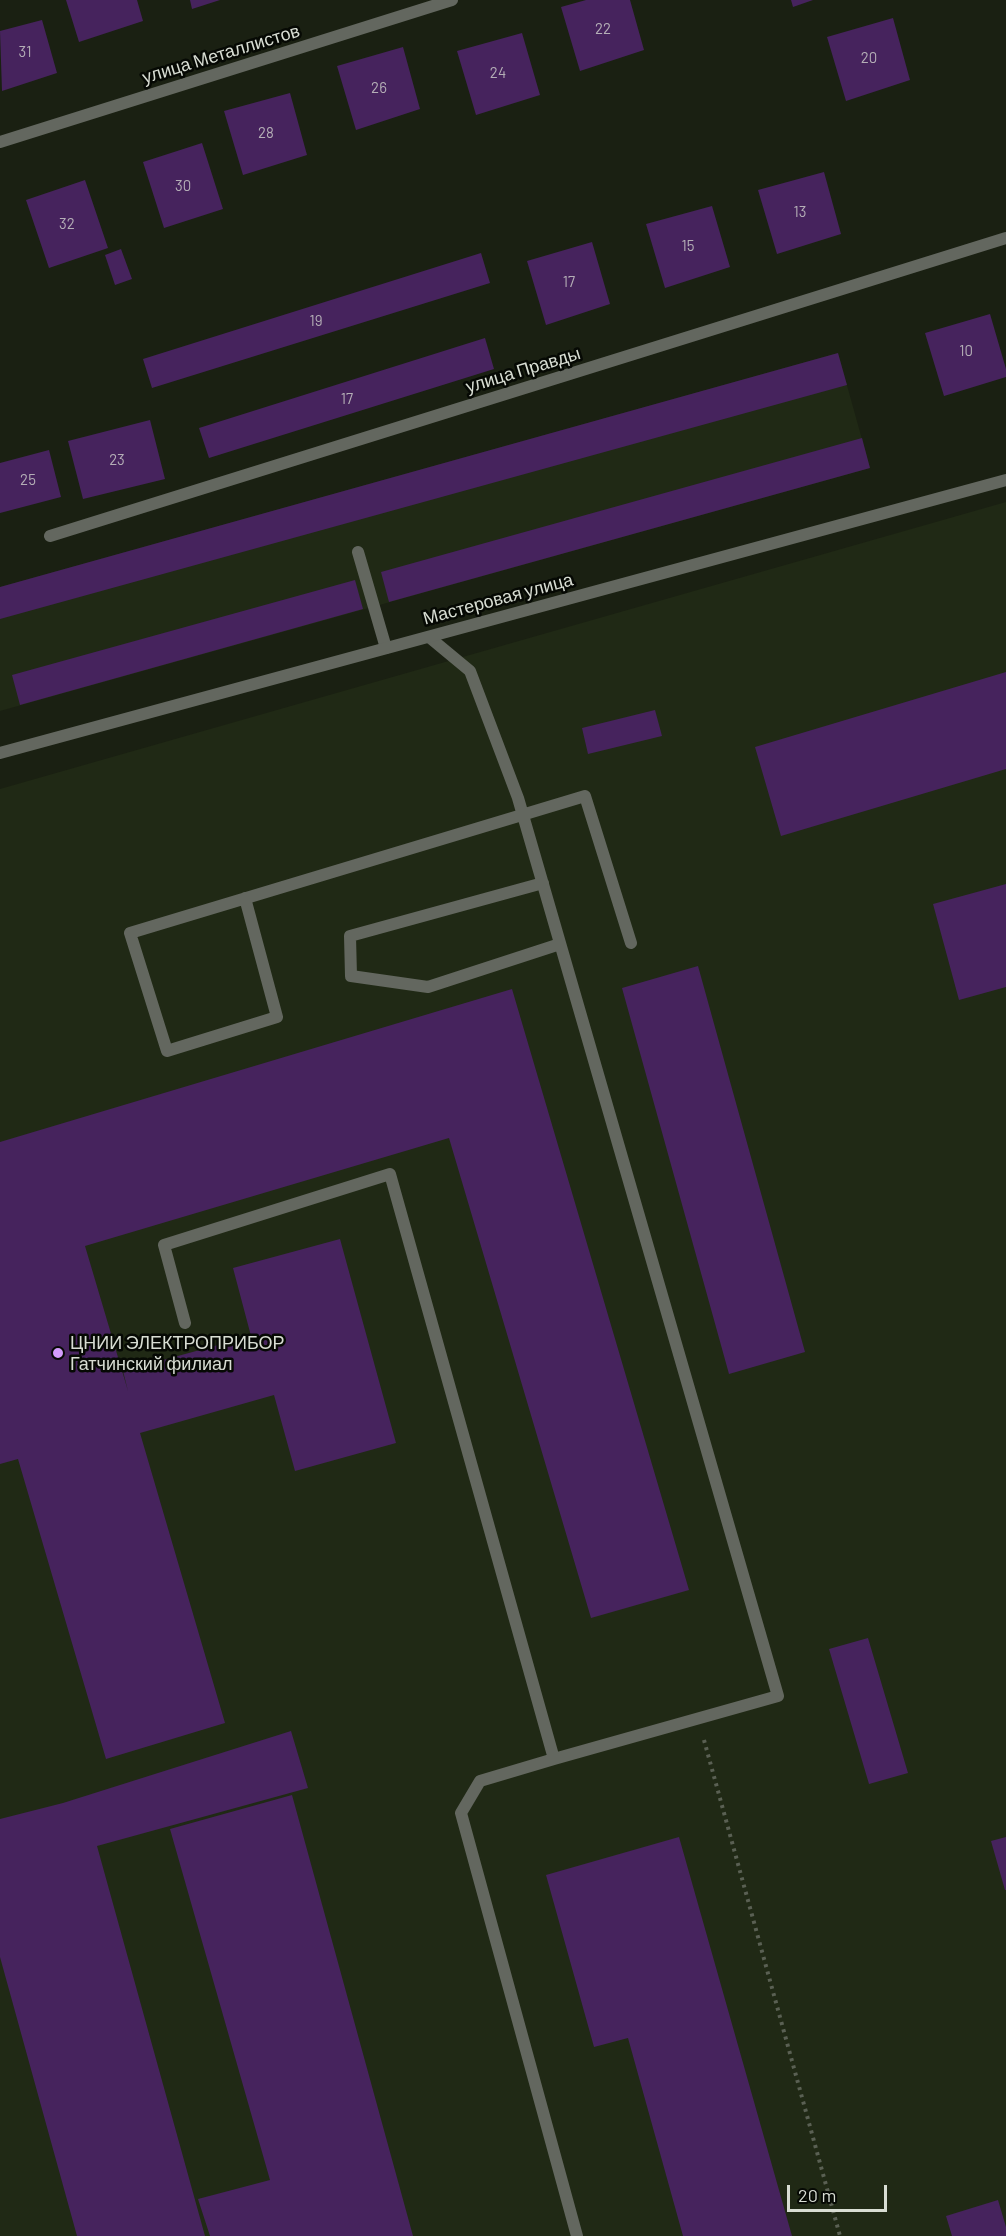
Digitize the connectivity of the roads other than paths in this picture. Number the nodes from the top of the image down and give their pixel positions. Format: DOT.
graph roads {
  1 [pos="452,0"];
  2 [pos="0,142"];
  3 [pos="1006,238"];
  4 [pos="1006,480"];
  5 [pos="50,536"];
  6 [pos="358,552"];
  7 [pos="429,637"];
  8 [pos="386,648"];
  9 [pos="0,753"];
  10 [pos="523,814"];
  11 [pos="543,883"];
  12 [pos="245,898"];
  13 [pos="631,943"];
  14 [pos="560,944"];
  15 [pos="185,1323"];
  16 [pos="554,1759"];
  17 [pos="577,2236"];
  1 -- 2 [label="street, улица Металлистов"];
  3 -- 5 [label="street, улица Правды"];
  4 -- 7 [label="street, Мастеровая улица"];
  6 -- 8 [label="street"];
  7 -- 8 [label="street, Мастеровая улица"];
  7 -- 10 [label="street"];
  8 -- 9 [label="street, Мастеровая улица"];
  10 -- 11 [label="street"];
  10 -- 12 [label="street"];
  10 -- 13 [label="street"];
  11 -- 14 [label="street"];
  11 -- 14 [label="street"];
  12 -- 12 [label="street"];
  14 -- 16 [label="street"];
  15 -- 16 [label="street"];
  16 -- 17 [label="street"];
}
